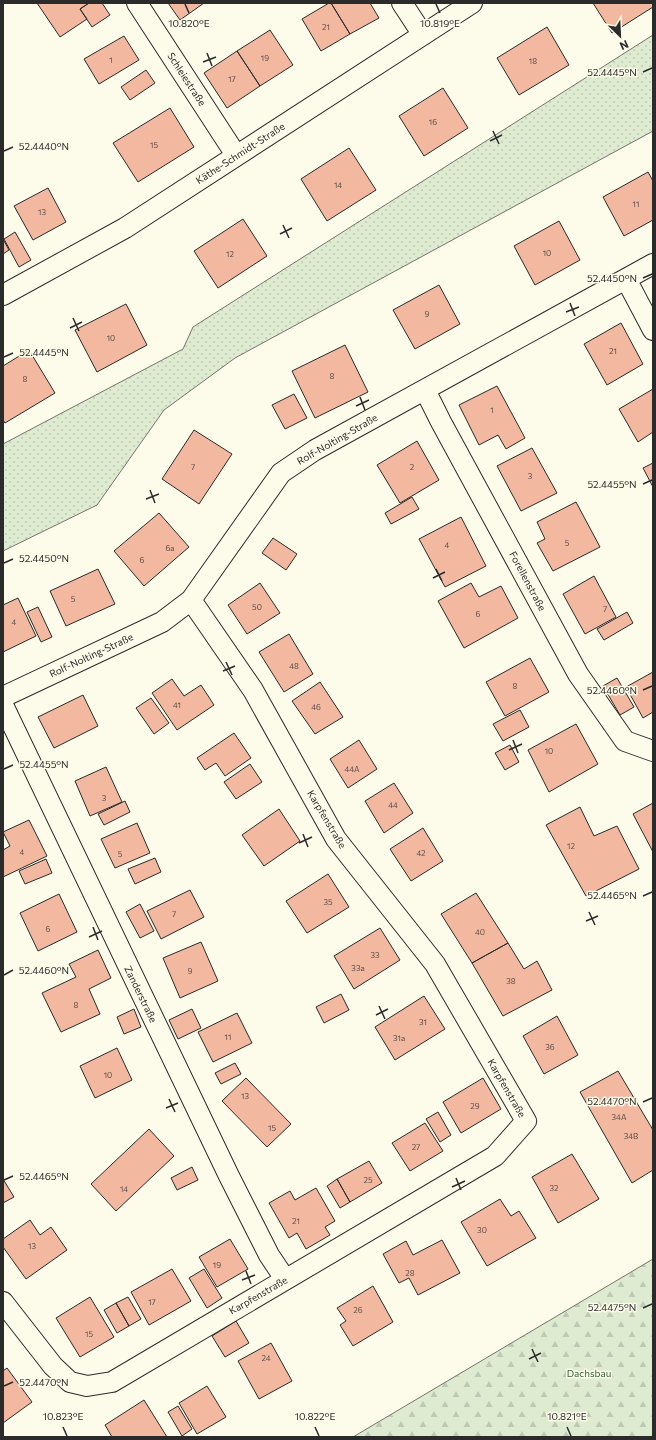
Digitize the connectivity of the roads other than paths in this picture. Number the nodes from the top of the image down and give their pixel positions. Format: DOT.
graph roads {
  1 [pos="137,3"];
  2 [pos="402,3"];
  3 [pos="472,3"];
  4 [pos="423,35"];
  5 [pos="236,155"];
  6 [pos="653,264"];
  7 [pos="626,279"];
  8 [pos="3,295"];
  9 [pos="653,330"];
  10 [pos="425,390"];
  11 [pos="191,600"];
  12 [pos="3,696"];
  13 [pos="3,705"];
  14 [pos="653,751"];
  15 [pos="285,1279"];
  16 [pos="3,1302"];
  1 -- 5 [label="street, Schleiestraße"];
  2 -- 4 [label="street"];
  3 -- 4 [label="street, Käthe-Schmidt-Straße"];
  4 -- 5 [label="street, Käthe-Schmidt-Straße"];
  5 -- 8 [label="street, Käthe-Schmidt-Straße"];
  6 -- 7 [label="street, Rolf-Nolting-Straße"];
  7 -- 9 [label="street"];
  7 -- 10 [label="street, Rolf-Nolting-Straße"];
  10 -- 11 [label="street, Rolf-Nolting-Straße"];
  10 -- 14 [label="street, Forellenstraße"];
  11 -- 12 [label="street, Rolf-Nolting-Straße"];
  11 -- 15 [label="street, Karpfenstraße"];
  13 -- 15 [label="street, Zanderstraße"];
  15 -- 16 [label="street, Karpfenstraße"];
}
